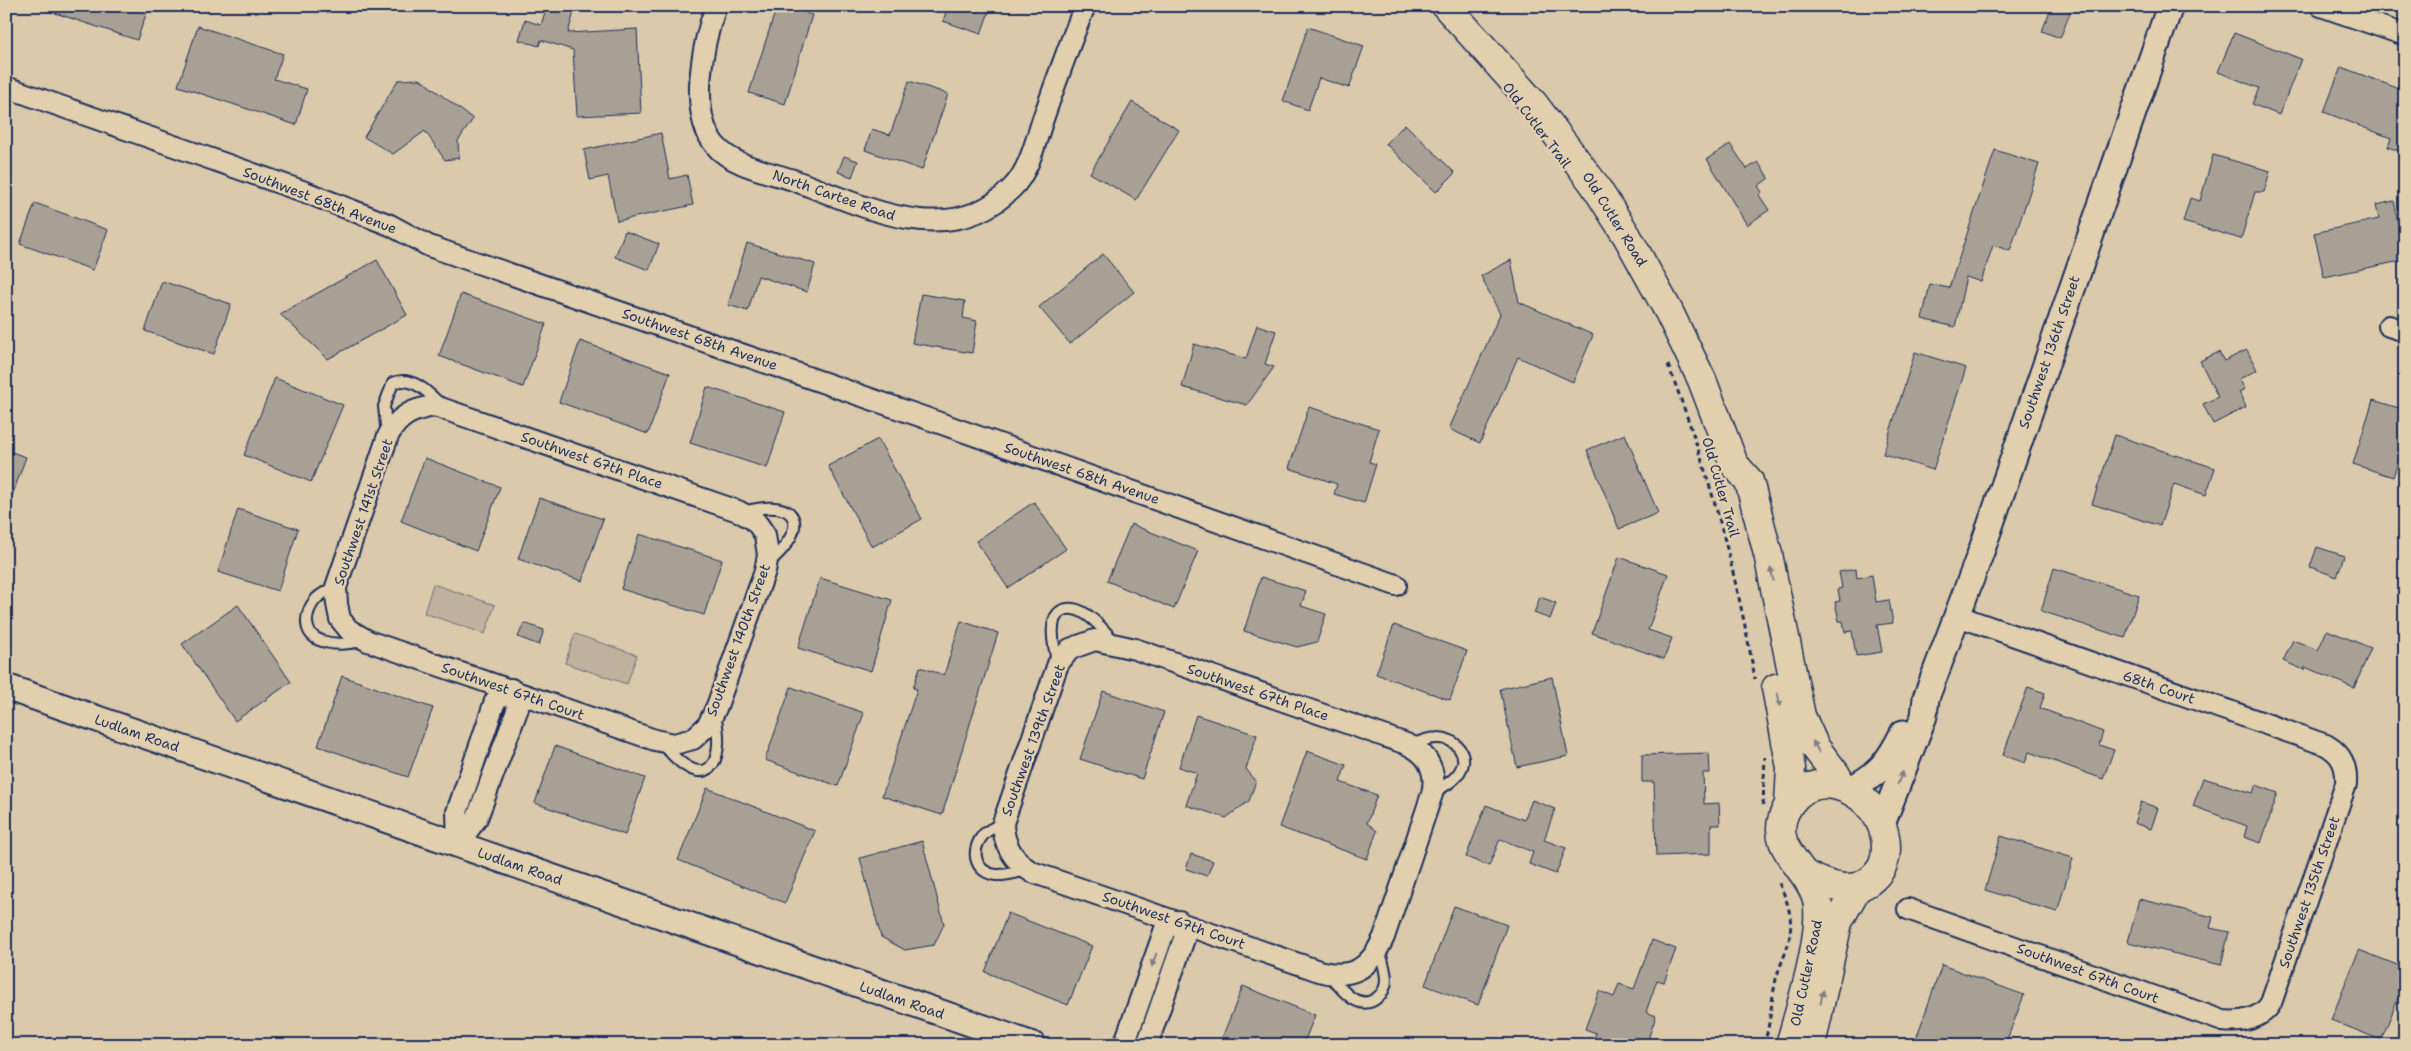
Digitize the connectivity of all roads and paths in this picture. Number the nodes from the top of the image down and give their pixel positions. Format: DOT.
graph roads {
  1 [pos="716,6"];
  2 [pos="1085,6"];
  3 [pos="1446,6"];
  4 [pos="2170,6"];
  5 [pos="2321,6"];
  6 [pos="2405,35"];
  7 [pos="6,87"];
  8 [pos="1665,359"];
  9 [pos="446,409"];
  10 [pos="409,412"];
  11 [pos="388,436"];
  12 [pos="1734,464"];
  13 [pos="742,512"];
  14 [pos="765,535"];
  15 [pos="767,564"];
  16 [pos="1396,585"];
  17 [pos="336,586"];
  18 [pos="1958,616"];
  19 [pos="340,619"];
  20 [pos="368,641"];
  21 [pos="1078,644"];
  22 [pos="1116,644"];
  23 [pos="1058,664"];
  24 [pos="1755,680"];
  25 [pos="6,687"];
  26 [pos="511,689"];
  27 [pos="1926,698"];
  28 [pos="714,713"];
  29 [pos="693,739"];
  30 [pos="661,742"];
  31 [pos="1410,745"];
  32 [pos="1765,748"];
  33 [pos="2346,772"];
  34 [pos="1846,788"];
  35 [pos="1432,794"];
  36 [pos="1789,804"];
  37 [pos="1763,806"];
  38 [pos="1882,824"];
  39 [pos="1004,833"];
  40 [pos="458,844"];
  41 [pos="1028,870"];
  42 [pos="1804,874"];
  43 [pos="1776,875"];
  44 [pos="1857,888"];
  45 [pos="1908,909"];
  46 [pos="1179,921"];
  47 [pos="1378,949"];
  48 [pos="1328,974"];
  49 [pos="2267,1010"];
  50 [pos="1034,1045"];
  51 [pos="1124,1045"];
  52 [pos="1147,1045"];
  53 [pos="1764,1045"];
  54 [pos="1790,1045"];
  55 [pos="1811,1045"];
  1 -- 2 [label="street, North Cartee Road"];
  3 -- 12 [label="main road, Old Cutler Road"];
  4 -- 18 [label="street, Southwest 136th Street"];
  5 -- 6 [label="street"];
  7 -- 16 [label="street, Southwest 68th Avenue"];
  8 -- 24 [label="path, Old Cutler Trail"];
  9 -- 10 [label="street, Southwest 67th Place"];
  9 -- 11 [label="lane"];
  9 -- 13 [label="street, Southwest 67th Place"];
  10 -- 11 [label="street, Southwest 141st Street"];
  11 -- 17 [label="street, Southwest 141st Street"];
  34 -- 12 [label="main road, one-way"];
  12 -- 36 [label="main road, Old Cutler Road, one-way"];
  13 -- 14 [label="street, Southwest 67th Place"];
  13 -- 15 [label="lane"];
  14 -- 15 [label="street, Southwest 140th Street"];
  15 -- 28 [label="street, Southwest 140th Street"];
  17 -- 19 [label="street, Southwest 141st Street"];
  17 -- 20 [label="lane"];
  18 -- 27 [label="street, Southwest 136th Street"];
  18 -- 33 [label="street, 68th Court"];
  19 -- 20 [label="street, Southwest 67th Court"];
  20 -- 26 [label="street, Southwest 67th Court"];
  21 -- 22 [label="street, Southwest 67th Place"];
  21 -- 23 [label="street, Southwest 139th Street"];
  22 -- 23 [label="lane"];
  22 -- 31 [label="street, Southwest 67th Place"];
  23 -- 39 [label="street, Southwest 139th Street"];
  25 -- 40 [label="street, Ludlam Road"];
  26 -- 30 [label="street, Southwest 67th Court"];
  26 -- 40 [label="street"];
  27 -- 34 [label="street, Southwest 136th Street"];
  38 -- 27 [label="street, Southwest 136th Street, one-way"];
  28 -- 29 [label="street, Southwest 140th Street"];
  28 -- 30 [label="lane"];
  29 -- 30 [label="street, Southwest 67th Court"];
  31 -- 35 [label="street, Southwest 67th Place"];
  31 -- 35 [label="lane"];
  32 -- 37 [label="path"];
  33 -- 49 [label="street, Southwest 135th Street"];
  34 -- 36 [label="main road"];
  34 -- 38 [label="main road, Old Cutler Road"];
  35 -- 47 [label="street"];
  36 -- 42 [label="main road, Old Cutler Road"];
  38 -- 44 [label="main road, Old Cutler Road"];
  39 -- 41 [label="street, Southwest 67th Court"];
  39 -- 41 [label="lane"];
  40 -- 50 [label="street, Ludlam Road"];
  41 -- 46 [label="street, Southwest 67th Court"];
  42 -- 44 [label="main road"];
  42 -- 54 [label="main road, Old Cutler Road"];
  43 -- 53 [label="path"];
  55 -- 44 [label="main road, Old Cutler Road, one-way"];
  45 -- 49 [label="street, Southwest 67th Court"];
  46 -- 48 [label="street, Southwest 67th Court"];
  46 -- 51 [label="street, one-way"];
  46 -- 52 [label="street"];
  47 -- 48 [label="street, Southwest 67th Court"];
  47 -- 48 [label="lane"];
}
